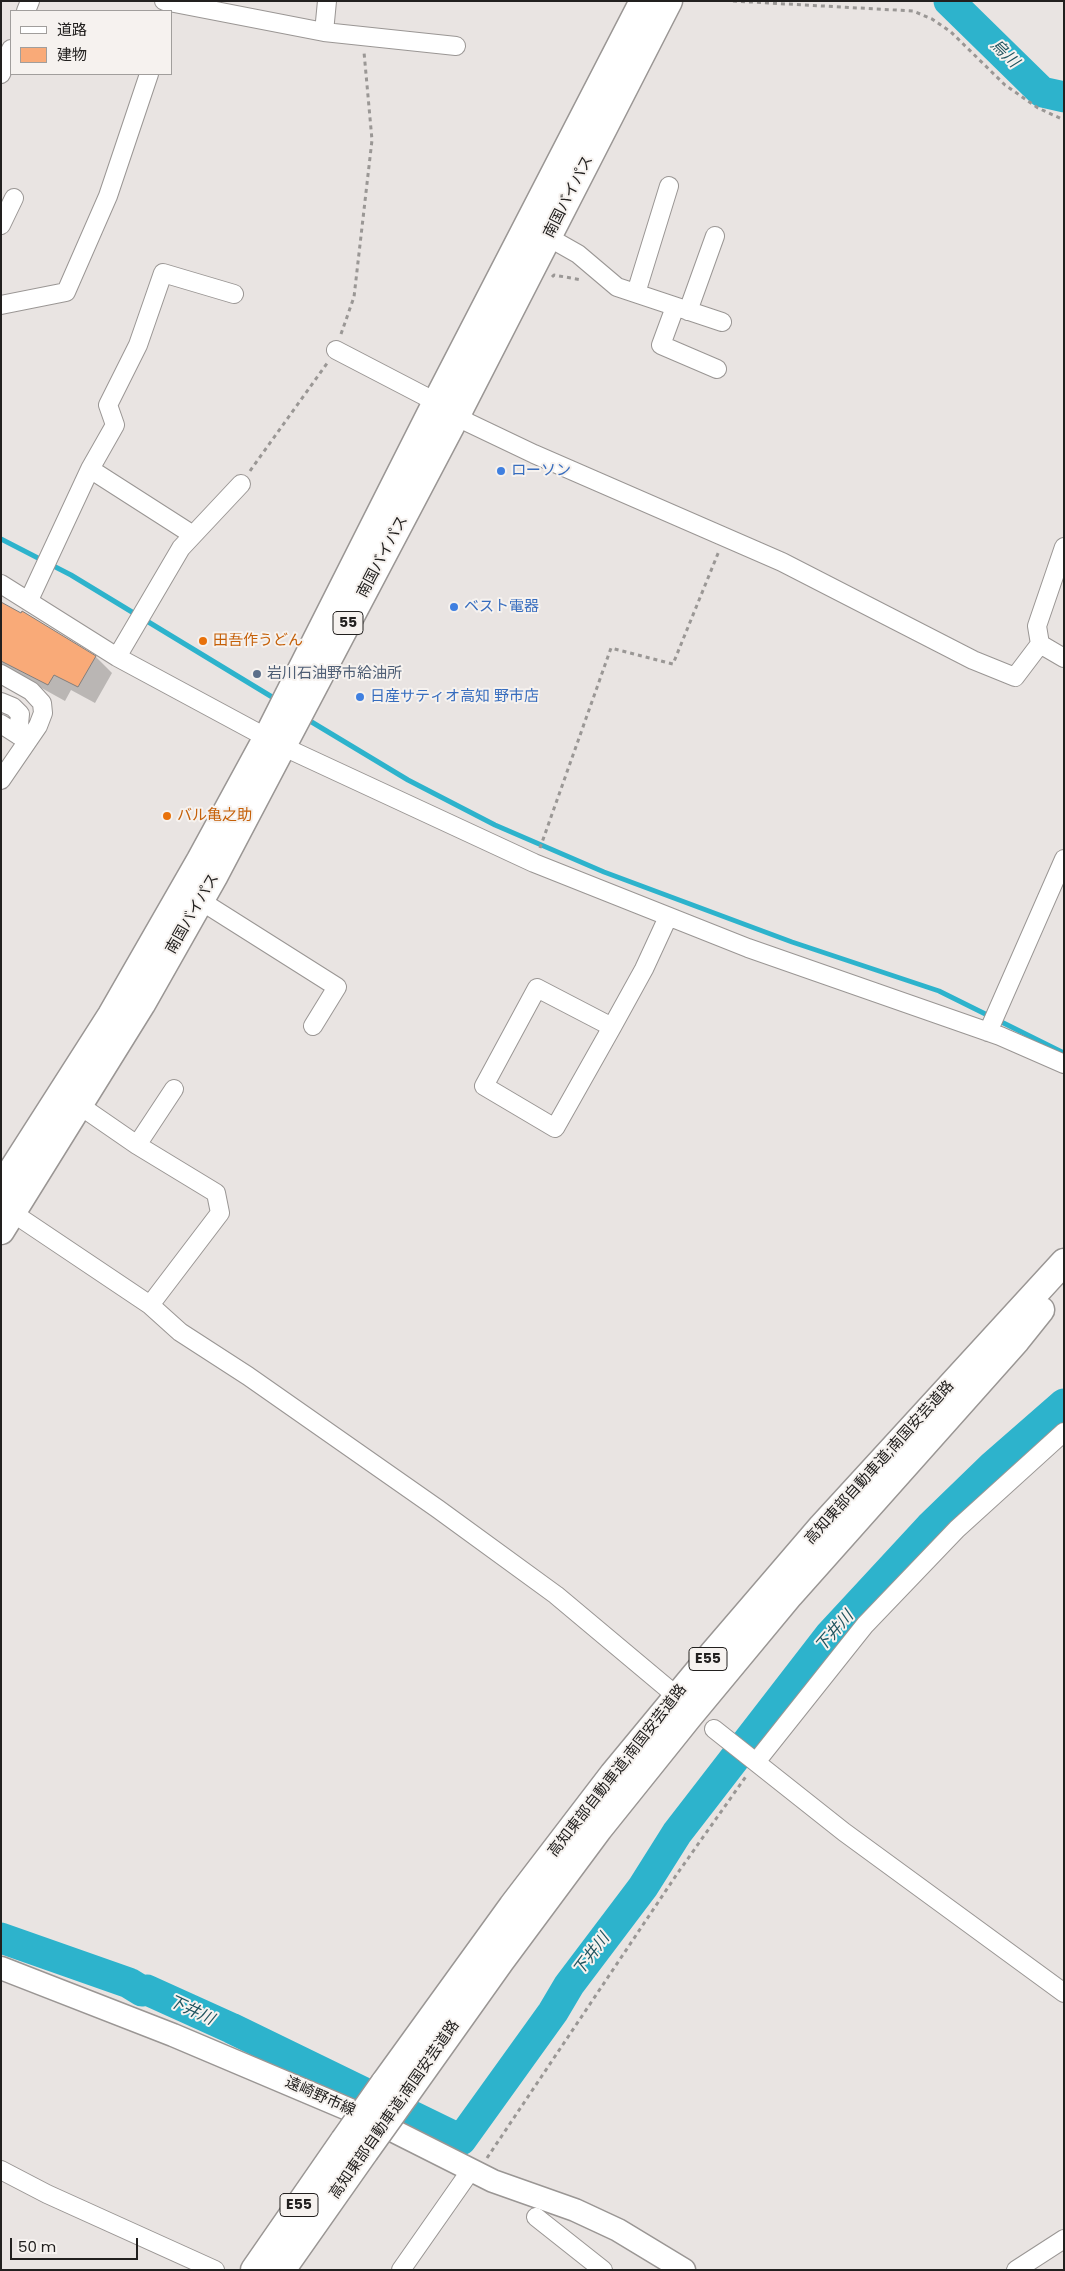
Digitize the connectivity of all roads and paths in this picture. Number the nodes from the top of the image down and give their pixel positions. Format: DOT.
graph roads {
  1 [pos="327,1"];
  2 [pos="643,1"];
  3 [pos="669,1"];
  4 [pos="733,1"];
  5 [pos="169,5"];
  6 [pos="324,32"];
  7 [pos="363,36"];
  8 [pos="456,46"];
  9 [pos="10,52"];
  10 [pos="1,74"];
  11 [pos="149,75"];
  12 [pos="1064,120"];
  13 [pos="670,186"];
  14 [pos="14,198"];
  15 [pos="1,225"];
  16 [pos="715,236"];
  17 [pos="548,237"];
  18 [pos="549,283"];
  19 [pos="617,287"];
  20 [pos="636,293"];
  21 [pos="234,294"];
  22 [pos="1,305"];
  23 [pos="682,309"];
  24 [pos="722,322"];
  25 [pos="336,350"];
  26 [pos="717,369"];
  27 [pos="446,408"];
  28 [pos="90,469"];
  29 [pos="241,484"];
  30 [pos="193,535"];
  31 [pos="725,537"];
  32 [pos="1064,547"];
  33 [pos="1,584"];
  34 [pos="29,600"];
  35 [pos="1040,644"];
  36 [pos="116,656"];
  37 [pos="1064,658"];
  38 [pos="1,674"];
  39 [pos="1,702"];
  40 [pos="1,724"];
  41 [pos="23,738"];
  42 [pos="276,742"];
  43 [pos="2,778"];
  44 [pos="1064,859"];
  45 [pos="534,863"];
  46 [pos="200,901"];
  47 [pos="668,917"];
  48 [pos="313,1026"];
  49 [pos="612,1027"];
  50 [pos="988,1032"];
  51 [pos="1064,1064"];
  52 [pos="174,1089"];
  53 [pos="79,1105"];
  54 [pos="137,1145"];
  55 [pos="1,1187"];
  56 [pos="5,1216"];
  57 [pos="1064,1262"];
  58 [pos="1064,1282"];
  59 [pos="150,1305"];
  60 [pos="1064,1432"];
  61 [pos="667,1688"];
  62 [pos="714,1729"];
  63 [pos="756,1762"];
  64 [pos="1,1968"];
  65 [pos="1064,1993"];
  66 [pos="395,2090"];
  67 [pos="354,2146"];
  68 [pos="1,2170"];
  69 [pos="474,2171"];
  70 [pos="536,2217"];
  71 [pos="1064,2239"];
  72 [pos="215,2270"];
  73 [pos="254,2270"];
  74 [pos="282,2270"];
  75 [pos="401,2270"];
  76 [pos="603,2270"];
  77 [pos="684,2270"];
  78 [pos="1016,2270"];
  1 -- 6 [label="street"];
  2 -- 27 [label="highway, 南国バイパス / 55"];
  3 -- 17 [label="highway, 南国バイパス / 55"];
  4 -- 12 [label="path"];
  5 -- 6 [label="street"];
  6 -- 7 [label="street"];
  7 -- 8 [label="street"];
  7 -- 25 [label="path"];
  9 -- 10 [label="street"];
  11 -- 22 [label="street"];
  13 -- 20 [label="street"];
  14 -- 15 [label="street"];
  16 -- 23 [label="street"];
  17 -- 19 [label="street"];
  17 -- 27 [label="highway, 南国バイパス / 55"];
  18 -- 19 [label="path"];
  19 -- 20 [label="street"];
  20 -- 23 [label="street"];
  21 -- 28 [label="street"];
  23 -- 24 [label="street"];
  23 -- 26 [label="street"];
  25 -- 27 [label="street"];
  25 -- 29 [label="path"];
  27 -- 31 [label="street"];
  27 -- 42 [label="highway, 南国バイパス / 55"];
  28 -- 30 [label="street"];
  28 -- 34 [label="street"];
  29 -- 30 [label="street"];
  30 -- 36 [label="street"];
  31 -- 35 [label="street"];
  31 -- 45 [label="path"];
  32 -- 35 [label="street"];
  33 -- 34 [label="street"];
  34 -- 36 [label="street"];
  35 -- 37 [label="street"];
  36 -- 42 [label="street"];
  38 -- 41 [label="street"];
  39 -- 41 [label="street"];
  40 -- 41 [label="street"];
  41 -- 43 [label="street"];
  42 -- 45 [label="street"];
  42 -- 46 [label="highway, 南国バイパス / 55"];
  42 -- 55 [label="highway, 南国バイパス / 55"];
  44 -- 50 [label="street"];
  45 -- 47 [label="street"];
  46 -- 48 [label="street"];
  46 -- 53 [label="highway, 南国バイパス / 55"];
  47 -- 49 [label="street"];
  47 -- 50 [label="street"];
  49 -- 49 [label="street"];
  50 -- 51 [label="street"];
  52 -- 54 [label="street"];
  53 -- 54 [label="street"];
  53 -- 56 [label="highway, 南国バイパス / 55"];
  54 -- 59 [label="street"];
  56 -- 59 [label="street"];
  57 -- 66 [label="highway, 高知東部自動車道;南国安芸道路 / E55"];
  58 -- 66 [label="highway, 高知東部自動車道;南国安芸道路 / E55"];
  59 -- 61 [label="street"];
  60 -- 63 [label="street"];
  62 -- 63 [label="street"];
  63 -- 65 [label="street"];
  63 -- 69 [label="path"];
  64 -- 69 [label="main road, 遠崎野市線"];
  66 -- 67 [label="highway, 高知東部自動車道;南国安芸道路 / E55, bridge"];
  67 -- 73 [label="highway, 高知東部自動車道;南国安芸道路 / E55"];
  67 -- 74 [label="highway, 高知東部自動車道;南国安芸道路 / E55"];
  68 -- 72 [label="street"];
  69 -- 75 [label="street"];
  69 -- 77 [label="main road, 遠崎野市線"];
  70 -- 76 [label="street"];
  71 -- 78 [label="street"];
}
